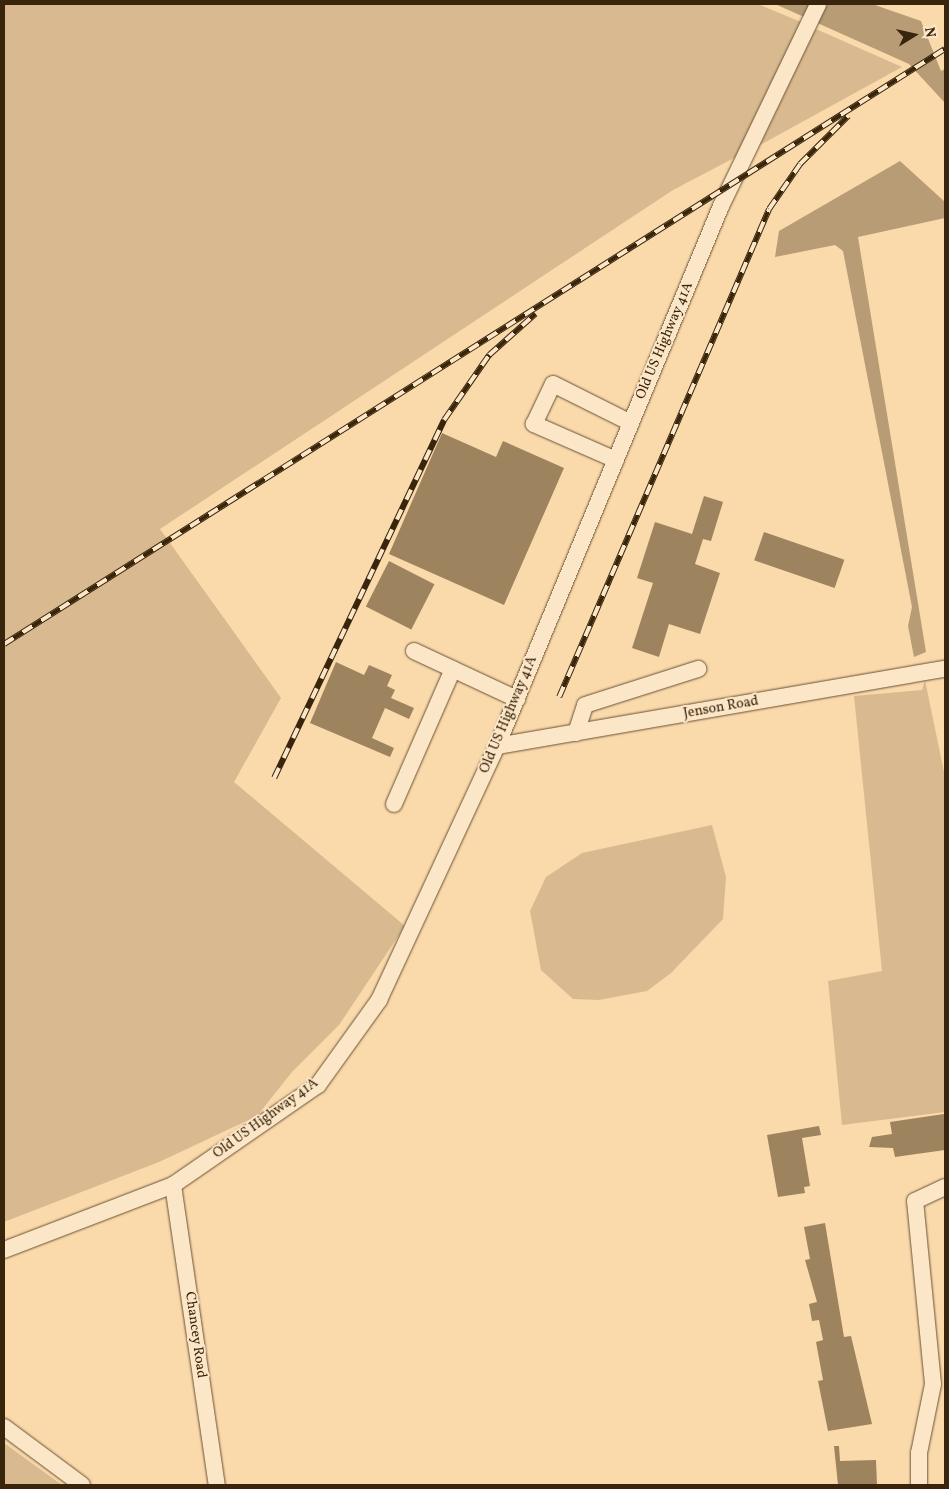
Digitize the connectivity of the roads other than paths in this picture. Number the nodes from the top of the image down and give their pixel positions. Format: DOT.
graph roads {
  1 [pos="818,4"];
  2 [pos="631,423"];
  3 [pos="616,460"];
  4 [pos="414,651"];
  5 [pos="453,669"];
  6 [pos="698,669"];
  7 [pos="945,669"];
  8 [pos="517,699"];
  9 [pos="576,733"];
  10 [pos="497,746"];
  11 [pos="394,804"];
  12 [pos="172,1185"];
  13 [pos="945,1187"];
  14 [pos="4,1250"];
  15 [pos="4,1427"];
  16 [pos="82,1485"];
  17 [pos="217,1485"];
  18 [pos="919,1485"];
  1 -- 2 [label="street, Old US Highway 41A"];
  2 -- 3 [label="street, Old US Highway 41A"];
  2 -- 3 [label="street"];
  3 -- 8 [label="street, Old US Highway 41A"];
  4 -- 5 [label="street"];
  5 -- 8 [label="street"];
  5 -- 11 [label="street"];
  6 -- 9 [label="street"];
  7 -- 9 [label="street, Jenson Road"];
  8 -- 10 [label="street, Old US Highway 41A"];
  9 -- 10 [label="street, Jenson Road"];
  10 -- 12 [label="street, Old US Highway 41A"];
  12 -- 14 [label="street, Old US Highway 41A"];
  12 -- 17 [label="street, Chancey Road"];
  13 -- 18 [label="street"];
  15 -- 16 [label="street"];
}
